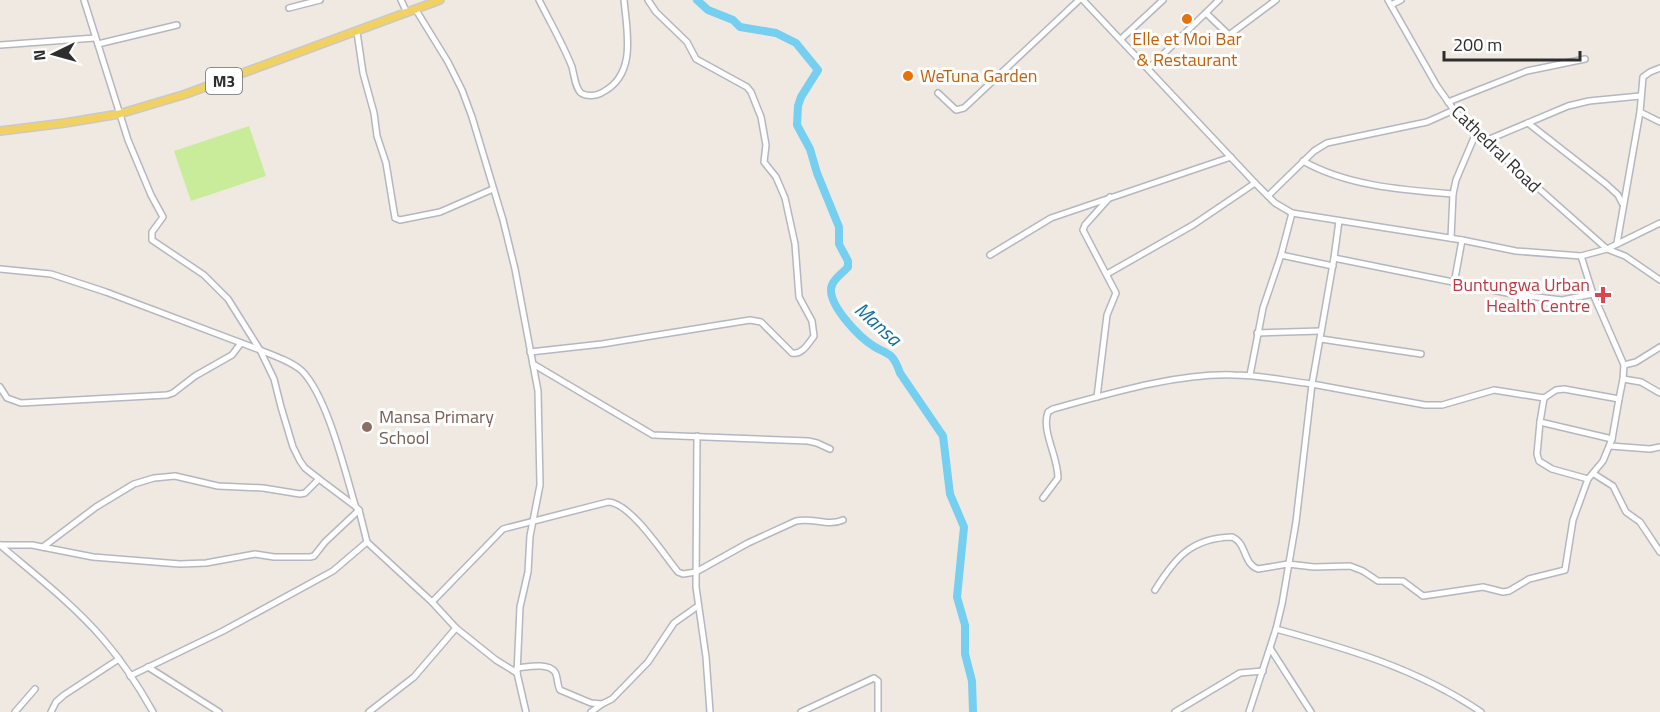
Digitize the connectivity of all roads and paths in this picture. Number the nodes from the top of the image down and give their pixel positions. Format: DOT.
graph roads {
  1 [pos="84,0"];
  2 [pos="320,0"];
  3 [pos="401,0"];
  4 [pos="440,0"];
  5 [pos="539,0"];
  6 [pos="624,0"];
  7 [pos="648,0"];
  8 [pos="1081,0"];
  9 [pos="1163,0"];
  10 [pos="1219,0"];
  11 [pos="1276,0"];
  12 [pos="1401,0"];
  13 [pos="1390,2"];
  14 [pos="289,8"];
  15 [pos="416,10"];
  16 [pos="1206,13"];
  17 [pos="407,14"];
  18 [pos="177,25"];
  19 [pos="357,32"];
  20 [pos="1121,39"];
  21 [pos="97,41"];
  22 [pos="0,45"];
  23 [pos="1585,59"];
  24 [pos="1660,68"];
  25 [pos="1148,69"];
  26 [pos="938,93"];
  27 [pos="1640,96"];
  28 [pos="1448,102"];
  29 [pos="1454,110"];
  30 [pos="1640,112"];
  31 [pos="119,114"];
  32 [pos="1660,122"];
  33 [pos="1528,123"];
  34 [pos="0,131"];
  35 [pos="1476,134"];
  36 [pos="1485,141"];
  37 [pos="1231,157"];
  38 [pos="1303,162"];
  39 [pos="1256,183"];
  40 [pos="493,189"];
  41 [pos="1453,195"];
  42 [pos="1268,196"];
  43 [pos="1110,197"];
  44 [pos="1622,203"];
  45 [pos="1292,213"];
  46 [pos="1339,221"];
  47 [pos="1660,223"];
  48 [pos="1451,238"];
  49 [pos="1462,240"];
  50 [pos="1617,243"];
  51 [pos="1607,249"];
  52 [pos="990,255"];
  53 [pos="1281,255"];
  54 [pos="1581,256"];
  55 [pos="1334,258"];
  56 [pos="1333,266"];
  57 [pos="0,269"];
  58 [pos="1107,274"];
  59 [pos="1660,280"];
  60 [pos="1454,284"];
  61 [pos="1593,294"];
  62 [pos="1321,331"];
  63 [pos="1257,333"];
  64 [pos="1321,339"];
  65 [pos="241,343"];
  66 [pos="1660,347"];
  67 [pos="260,350"];
  68 [pos="530,352"];
  69 [pos="1421,354"];
  70 [pos="532,364"];
  71 [pos="1624,365"];
  72 [pos="1250,375"];
  73 [pos="1623,380"];
  74 [pos="1312,384"];
  75 [pos="0,387"];
  76 [pos="1660,393"];
  77 [pos="1097,397"];
  78 [pos="1544,398"];
  79 [pos="1619,399"];
  80 [pos="1540,422"];
  81 [pos="697,436"];
  82 [pos="1612,439"];
  83 [pos="1610,446"];
  84 [pos="1660,447"];
  85 [pos="830,449"];
  86 [pos="1594,474"];
  87 [pos="1588,479"];
  88 [pos="319,480"];
  89 [pos="1043,498"];
  90 [pos="357,508"];
  91 [pos="843,520"];
  92 [pos="532,522"];
  93 [pos="367,542"];
  94 [pos="0,545"];
  95 [pos="43,547"];
  96 [pos="1660,552"];
  97 [pos="1288,564"];
  98 [pos="696,572"];
  99 [pos="1155,591"];
  100 [pos="432,602"];
  101 [pos="698,606"];
  102 [pos="456,628"];
  103 [pos="1276,629"];
  104 [pos="1270,648"];
  105 [pos="119,659"];
  106 [pos="148,667"];
  107 [pos="517,670"];
  108 [pos="1263,671"];
  109 [pos="130,676"];
  110 [pos="35,689"];
  111 [pos="602,704"];
  112 [pos="15,712"];
  113 [pos="51,712"];
  114 [pos="153,712"];
  115 [pos="219,712"];
  116 [pos="369,712"];
  117 [pos="526,712"];
  118 [pos="591,712"];
  119 [pos="711,712"];
  120 [pos="801,712"];
  121 [pos="878,712"];
  122 [pos="1175,712"];
  123 [pos="1249,712"];
  124 [pos="1311,712"];
  125 [pos="1481,712"];
  1 -- 21 [label="street"];
  2 -- 14 [label="street"];
  3 -- 17 [label="street"];
  4 -- 15 [label="main road, M3"];
  5 -- 6 [label="street"];
  7 -- 68 [label="street"];
  8 -- 20 [label="street"];
  8 -- 26 [label="street"];
  9 -- 20 [label="street"];
  10 -- 16 [label="street"];
  11 -- 16 [label="street"];
  12 -- 13 [label="street"];
  13 -- 28 [label="street, Cathedral Road"];
  15 -- 17 [label="main road, M3"];
  15 -- 40 [label="street"];
  16 -- 25 [label="street"];
  17 -- 19 [label="main road, M3"];
  18 -- 21 [label="street"];
  19 -- 31 [label="main road, M3"];
  19 -- 40 [label="street"];
  20 -- 25 [label="street"];
  21 -- 22 [label="street"];
  21 -- 31 [label="street"];
  23 -- 28 [label="street"];
  24 -- 27 [label="street"];
  25 -- 37 [label="street"];
  27 -- 30 [label="street"];
  27 -- 33 [label="street"];
  28 -- 29 [label="street, Cathedral Road"];
  29 -- 35 [label="street, Cathedral Road"];
  29 -- 38 [label="street"];
  30 -- 32 [label="street"];
  30 -- 44 [label="street"];
  31 -- 34 [label="main road, M3"];
  31 -- 67 [label="street"];
  33 -- 36 [label="street"];
  33 -- 44 [label="street"];
  35 -- 36 [label="street, Cathedral Road"];
  35 -- 41 [label="street"];
  36 -- 51 [label="street, Cathedral Road"];
  37 -- 39 [label="street"];
  37 -- 43 [label="street"];
  38 -- 41 [label="street"];
  38 -- 42 [label="street"];
  39 -- 42 [label="street"];
  39 -- 58 [label="street"];
  40 -- 68 [label="street"];
  41 -- 48 [label="street"];
  42 -- 45 [label="street"];
  43 -- 52 [label="street"];
  43 -- 58 [label="street"];
  44 -- 50 [label="street"];
  45 -- 46 [label="street"];
  45 -- 53 [label="street"];
  46 -- 48 [label="street"];
  46 -- 55 [label="street"];
  47 -- 50 [label="street"];
  48 -- 49 [label="street"];
  49 -- 54 [label="street"];
  49 -- 60 [label="street"];
  50 -- 51 [label="street"];
  51 -- 54 [label="street"];
  51 -- 59 [label="street, Cathedral Road"];
  53 -- 56 [label="street"];
  53 -- 63 [label="street"];
  54 -- 61 [label="street"];
  55 -- 56 [label="street"];
  55 -- 60 [label="street"];
  56 -- 62 [label="street"];
  57 -- 65 [label="street"];
  58 -- 77 [label="street"];
  60 -- 61 [label="street"];
  61 -- 71 [label="street"];
  62 -- 63 [label="street"];
  62 -- 64 [label="street"];
  63 -- 72 [label="street"];
  64 -- 69 [label="street"];
  64 -- 74 [label="street"];
  65 -- 67 [label="street"];
  65 -- 75 [label="street"];
  66 -- 71 [label="street"];
  67 -- 88 [label="street"];
  67 -- 90 [label="street"];
  68 -- 70 [label="street"];
  70 -- 81 [label="street"];
  70 -- 92 [label="street"];
  71 -- 73 [label="street"];
  72 -- 74 [label="street"];
  72 -- 77 [label="street"];
  73 -- 76 [label="street"];
  73 -- 79 [label="street"];
  74 -- 78 [label="street"];
  74 -- 97 [label="street"];
  77 -- 89 [label="street"];
  78 -- 79 [label="street"];
  78 -- 80 [label="street"];
  79 -- 82 [label="street"];
  80 -- 82 [label="street"];
  80 -- 87 [label="street"];
  81 -- 85 [label="street"];
  81 -- 98 [label="street"];
  82 -- 83 [label="street"];
  83 -- 84 [label="street"];
  83 -- 86 [label="street"];
  86 -- 87 [label="street"];
  86 -- 96 [label="street"];
  87 -- 97 [label="street"];
  88 -- 90 [label="street"];
  88 -- 95 [label="street"];
  90 -- 93 [label="street"];
  90 -- 95 [label="street"];
  91 -- 98 [label="street"];
  92 -- 98 [label="street"];
  92 -- 100 [label="street"];
  92 -- 107 [label="street"];
  93 -- 100 [label="street"];
  93 -- 106 [label="street"];
  94 -- 95 [label="street"];
  94 -- 105 [label="street"];
  97 -- 99 [label="street"];
  97 -- 103 [label="street"];
  98 -- 101 [label="street"];
  100 -- 102 [label="street"];
  101 -- 111 [label="street"];
  101 -- 119 [label="street"];
  102 -- 107 [label="street"];
  102 -- 116 [label="street"];
  103 -- 104 [label="street"];
  103 -- 125 [label="street"];
  104 -- 108 [label="street"];
  104 -- 124 [label="street"];
  105 -- 109 [label="street"];
  105 -- 113 [label="street"];
  106 -- 109 [label="street"];
  106 -- 115 [label="street"];
  107 -- 111 [label="street"];
  107 -- 117 [label="street"];
  108 -- 122 [label="street"];
  108 -- 123 [label="street"];
  109 -- 114 [label="street"];
  110 -- 112 [label="street"];
  111 -- 118 [label="street"];
  120 -- 121 [label="street"];
}
